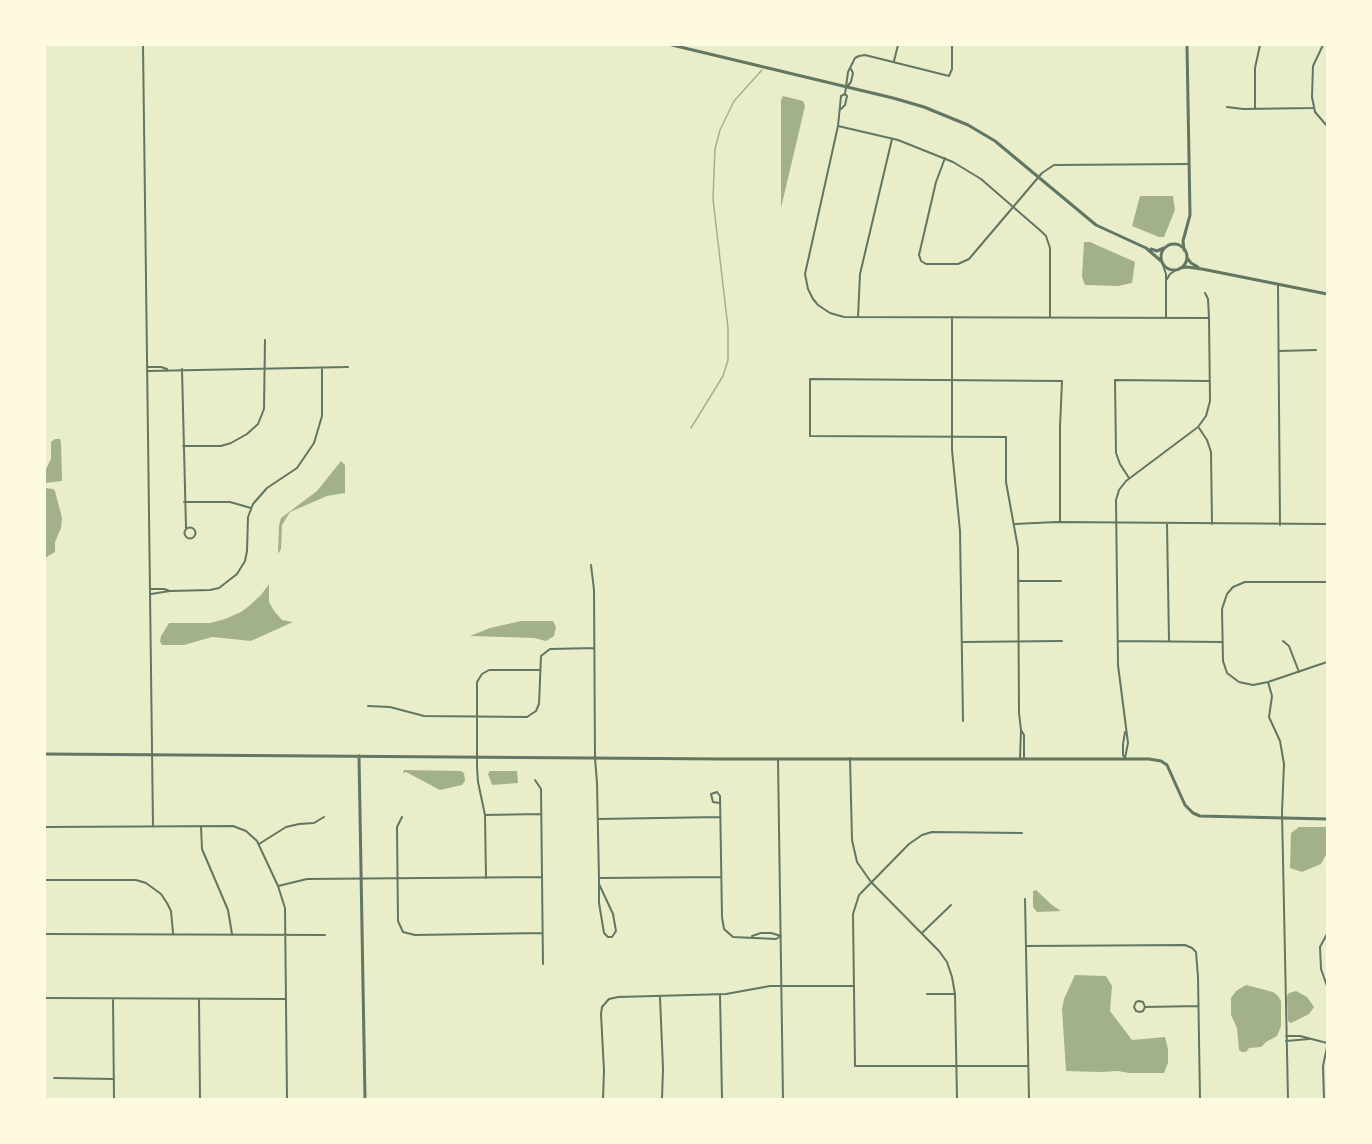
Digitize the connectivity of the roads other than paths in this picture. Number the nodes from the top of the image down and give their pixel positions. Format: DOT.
graph roads {
  1 [pos="143,45"];
  2 [pos="672,45"];
  3 [pos="898,45"];
  4 [pos="952,45"];
  5 [pos="1187,45"];
  6 [pos="1260,45"];
  7 [pos="1323,45"];
  8 [pos="894,61"];
  9 [pos="846,88"];
  10 [pos="1227,107"];
  11 [pos="1313,108"];
  12 [pos="1255,109"];
  13 [pos="838,126"];
  14 [pos="1327,126"];
  15 [pos="892,139"];
  16 [pos="945,158"];
  17 [pos="1188,164"];
  18 [pos="1039,178"];
  19 [pos="1014,207"];
  20 [pos="1185,233"];
  21 [pos="1171,245"];
  22 [pos="1166,247"];
  23 [pos="1146,248"];
  24 [pos="1184,250"];
  25 [pos="1187,256"];
  26 [pos="1162,263"];
  27 [pos="1178,269"];
  28 [pos="1202,269"];
  29 [pos="1166,282"];
  30 [pos="1278,285"];
  31 [pos="1205,293"];
  32 [pos="1327,294"];
  33 [pos="858,317"];
  34 [pos="952,317"];
  35 [pos="1050,318"];
  36 [pos="1166,318"];
  37 [pos="1209,318"];
  38 [pos="265,340"];
  39 [pos="1316,350"];
  40 [pos="1279,351"];
  41 [pos="348,367"];
  42 [pos="322,368"];
  43 [pos="148,369"];
  44 [pos="182,369"];
  45 [pos="265,369"];
  46 [pos="952,380"];
  47 [pos="1209,381"];
  48 [pos="1198,427"];
  49 [pos="952,437"];
  50 [pos="183,446"];
  51 [pos="1129,478"];
  52 [pos="184,502"];
  53 [pos="251,508"];
  54 [pos="1060,522"];
  55 [pos="1116,523"];
  56 [pos="1167,523"];
  57 [pos="1212,524"];
  58 [pos="1327,524"];
  59 [pos="1014,525"];
  60 [pos="1280,525"];
  61 [pos="186,528"];
  62 [pos="591,565"];
  63 [pos="1018,581"];
  64 [pos="1061,581"];
  65 [pos="1327,582"];
  66 [pos="150,591"];
  67 [pos="1062,641"];
  68 [pos="1118,641"];
  69 [pos="1169,641"];
  70 [pos="1283,641"];
  71 [pos="962,642"];
  72 [pos="1019,642"];
  73 [pos="1222,642"];
  74 [pos="594,648"];
  75 [pos="1327,662"];
  76 [pos="539,670"];
  77 [pos="1299,672"];
  78 [pos="1268,682"];
  79 [pos="368,706"];
  80 [pos="477,717"];
  81 [pos="963,721"];
  82 [pos="45,754"];
  83 [pos="153,754"];
  84 [pos="359,756"];
  85 [pos="477,757"];
  86 [pos="595,758"];
  87 [pos="778,758"];
  88 [pos="850,758"];
  89 [pos="1022,758"];
  90 [pos="1125,758"];
  91 [pos="536,780"];
  92 [pos="720,803"];
  93 [pos="541,814"];
  94 [pos="485,815"];
  95 [pos="402,816"];
  96 [pos="324,817"];
  97 [pos="720,817"];
  98 [pos="1282,818"];
  99 [pos="598,819"];
  100 [pos="1327,819"];
  101 [pos="153,826"];
  102 [pos="201,826"];
  103 [pos="45,827"];
  104 [pos="1022,833"];
  105 [pos="259,844"];
  106 [pos="398,877"];
  107 [pos="542,877"];
  108 [pos="721,877"];
  109 [pos="362,878"];
  110 [pos="486,878"];
  111 [pos="45,879"];
  112 [pos="599,879"];
  113 [pos="871,882"];
  114 [pos="599,884"];
  115 [pos="278,886"];
  116 [pos="1024,899"];
  117 [pos="951,905"];
  118 [pos="542,933"];
  119 [pos="922,933"];
  120 [pos="45,934"];
  121 [pos="173,934"];
  122 [pos="232,934"];
  123 [pos="1327,934"];
  124 [pos="285,935"];
  125 [pos="325,935"];
  126 [pos="781,936"];
  127 [pos="1026,945"];
  128 [pos="543,964"];
  129 [pos="781,986"];
  130 [pos="854,986"];
  131 [pos="1327,986"];
  132 [pos="720,994"];
  133 [pos="927,994"];
  134 [pos="955,994"];
  135 [pos="660,997"];
  136 [pos="45,998"];
  137 [pos="113,999"];
  138 [pos="199,999"];
  139 [pos="285,999"];
  140 [pos="1198,1006"];
  141 [pos="1145,1007"];
  142 [pos="1286,1036"];
  143 [pos="1309,1039"];
  144 [pos="1286,1041"];
  145 [pos="1327,1042"];
  146 [pos="1327,1047"];
  147 [pos="956,1066"];
  148 [pos="1028,1066"];
  149 [pos="54,1078"];
  150 [pos="114,1079"];
  151 [pos="114,1099"];
  152 [pos="200,1099"];
  153 [pos="287,1099"];
  154 [pos="365,1099"];
  155 [pos="603,1099"];
  156 [pos="662,1099"];
  157 [pos="722,1099"];
  158 [pos="783,1099"];
  159 [pos="957,1099"];
  160 [pos="1029,1099"];
  161 [pos="1200,1099"];
  162 [pos="1288,1099"];
  163 [pos="1324,1099"];
  1 -- 43 [label="street"];
  2 -- 9 [label="street"];
  3 -- 8 [label="street"];
  4 -- 8 [label="street"];
  5 -- 17 [label="street"];
  6 -- 12 [label="street"];
  7 -- 11 [label="street"];
  8 -- 9 [label="street"];
  9 -- 13 [label="street"];
  9 -- 18 [label="street"];
  10 -- 12 [label="street"];
  11 -- 12 [label="street"];
  11 -- 14 [label="street"];
  13 -- 15 [label="street"];
  13 -- 33 [label="street"];
  15 -- 16 [label="street"];
  15 -- 33 [label="street"];
  16 -- 19 [label="street"];
  16 -- 19 [label="street"];
  17 -- 18 [label="street"];
  17 -- 20 [label="street"];
  18 -- 19 [label="street"];
  18 -- 23 [label="street"];
  19 -- 35 [label="street"];
  20 -- 21 [label="street"];
  20 -- 24 [label="street"];
  21 -- 22 [label="street"];
  21 -- 24 [label="street"];
  22 -- 23 [label="street"];
  22 -- 26 [label="street"];
  23 -- 26 [label="street"];
  24 -- 25 [label="street"];
  25 -- 27 [label="street"];
  25 -- 28 [label="street"];
  26 -- 27 [label="street"];
  26 -- 29 [label="street"];
  27 -- 28 [label="street"];
  27 -- 29 [label="street"];
  28 -- 30 [label="street"];
  29 -- 36 [label="street"];
  30 -- 32 [label="street"];
  30 -- 40 [label="street"];
  31 -- 37 [label="street"];
  33 -- 34 [label="street"];
  34 -- 35 [label="street"];
  34 -- 46 [label="street"];
  35 -- 36 [label="street"];
  36 -- 37 [label="street"];
  37 -- 47 [label="street"];
  38 -- 45 [label="street"];
  39 -- 40 [label="street"];
  40 -- 60 [label="street"];
  41 -- 42 [label="street"];
  42 -- 45 [label="street"];
  42 -- 53 [label="street"];
  43 -- 44 [label="street"];
  43 -- 66 [label="street"];
  44 -- 45 [label="street"];
  44 -- 50 [label="street"];
  45 -- 50 [label="street"];
  46 -- 49 [label="street"];
  46 -- 49 [label="street"];
  46 -- 54 [label="street"];
  47 -- 48 [label="street"];
  47 -- 51 [label="street"];
  48 -- 51 [label="street"];
  48 -- 57 [label="street"];
  49 -- 59 [label="street"];
  49 -- 71 [label="street"];
  50 -- 52 [label="street"];
  51 -- 55 [label="street"];
  52 -- 53 [label="street"];
  52 -- 61 [label="street"];
  53 -- 66 [label="street"];
  54 -- 55 [label="street"];
  54 -- 59 [label="street"];
  55 -- 56 [label="street"];
  55 -- 68 [label="street"];
  56 -- 57 [label="street"];
  56 -- 69 [label="street"];
  57 -- 60 [label="street"];
  58 -- 60 [label="street"];
  59 -- 63 [label="street"];
  62 -- 74 [label="street"];
  63 -- 64 [label="street"];
  63 -- 72 [label="street"];
  65 -- 73 [label="street"];
  66 -- 83 [label="street"];
  67 -- 72 [label="street"];
  68 -- 69 [label="street"];
  68 -- 90 [label="street"];
  69 -- 73 [label="street"];
  70 -- 77 [label="street"];
  71 -- 72 [label="street"];
  71 -- 81 [label="street"];
  72 -- 89 [label="street"];
  73 -- 78 [label="street"];
  74 -- 76 [label="street"];
  74 -- 86 [label="street"];
  75 -- 77 [label="street"];
  76 -- 80 [label="street"];
  76 -- 80 [label="street"];
  77 -- 78 [label="street"];
  78 -- 98 [label="street"];
  79 -- 80 [label="street"];
  80 -- 85 [label="street"];
  82 -- 83 [label="street"];
  83 -- 84 [label="street"];
  83 -- 101 [label="street"];
  84 -- 85 [label="street"];
  84 -- 109 [label="street"];
  85 -- 86 [label="street"];
  85 -- 94 [label="street"];
  86 -- 87 [label="street"];
  86 -- 99 [label="street"];
  87 -- 88 [label="street"];
  87 -- 126 [label="street"];
  88 -- 89 [label="street"];
  88 -- 113 [label="street"];
  89 -- 90 [label="street"];
  90 -- 98 [label="street"];
  91 -- 93 [label="street"];
  92 -- 97 [label="street"];
  93 -- 94 [label="street"];
  93 -- 107 [label="street"];
  94 -- 110 [label="street"];
  95 -- 106 [label="street"];
  96 -- 105 [label="street"];
  97 -- 99 [label="street"];
  97 -- 108 [label="street"];
  98 -- 100 [label="street"];
  98 -- 142 [label="street"];
  99 -- 112 [label="street"];
  101 -- 102 [label="street"];
  101 -- 103 [label="street"];
  102 -- 105 [label="street"];
  102 -- 122 [label="street"];
  104 -- 113 [label="street"];
  105 -- 115 [label="street"];
  106 -- 109 [label="street"];
  106 -- 110 [label="street"];
  106 -- 118 [label="street"];
  107 -- 110 [label="street"];
  107 -- 118 [label="street"];
  108 -- 112 [label="street"];
  108 -- 126 [label="street"];
  109 -- 115 [label="street"];
  109 -- 154 [label="street"];
  111 -- 121 [label="street"];
  112 -- 114 [label="street"];
  113 -- 119 [label="street"];
  113 -- 130 [label="street"];
  114 -- 114 [label="street"];
  115 -- 124 [label="street"];
  116 -- 127 [label="street"];
  117 -- 119 [label="street"];
  118 -- 128 [label="street"];
  119 -- 134 [label="street"];
  120 -- 121 [label="street"];
  121 -- 122 [label="street"];
  122 -- 124 [label="street"];
  123 -- 131 [label="street"];
  124 -- 125 [label="street"];
  124 -- 139 [label="street"];
  126 -- 129 [label="street"];
  127 -- 140 [label="street"];
  127 -- 148 [label="street"];
  129 -- 130 [label="street"];
  129 -- 132 [label="street"];
  129 -- 158 [label="street"];
  130 -- 147 [label="street"];
  132 -- 135 [label="street"];
  132 -- 157 [label="street"];
  133 -- 134 [label="street"];
  134 -- 147 [label="street"];
  135 -- 155 [label="street"];
  135 -- 156 [label="street"];
  136 -- 137 [label="street"];
  137 -- 138 [label="street"];
  137 -- 150 [label="street"];
  138 -- 139 [label="street"];
  138 -- 152 [label="street"];
  139 -- 153 [label="street"];
  140 -- 141 [label="street"];
  140 -- 161 [label="street"];
  142 -- 143 [label="street"];
  142 -- 144 [label="street"];
  143 -- 144 [label="street"];
  143 -- 145 [label="street"];
  144 -- 162 [label="street"];
  146 -- 163 [label="street"];
  147 -- 148 [label="street"];
  147 -- 159 [label="street"];
  148 -- 160 [label="street"];
  149 -- 150 [label="street"];
  150 -- 151 [label="street"];
}
